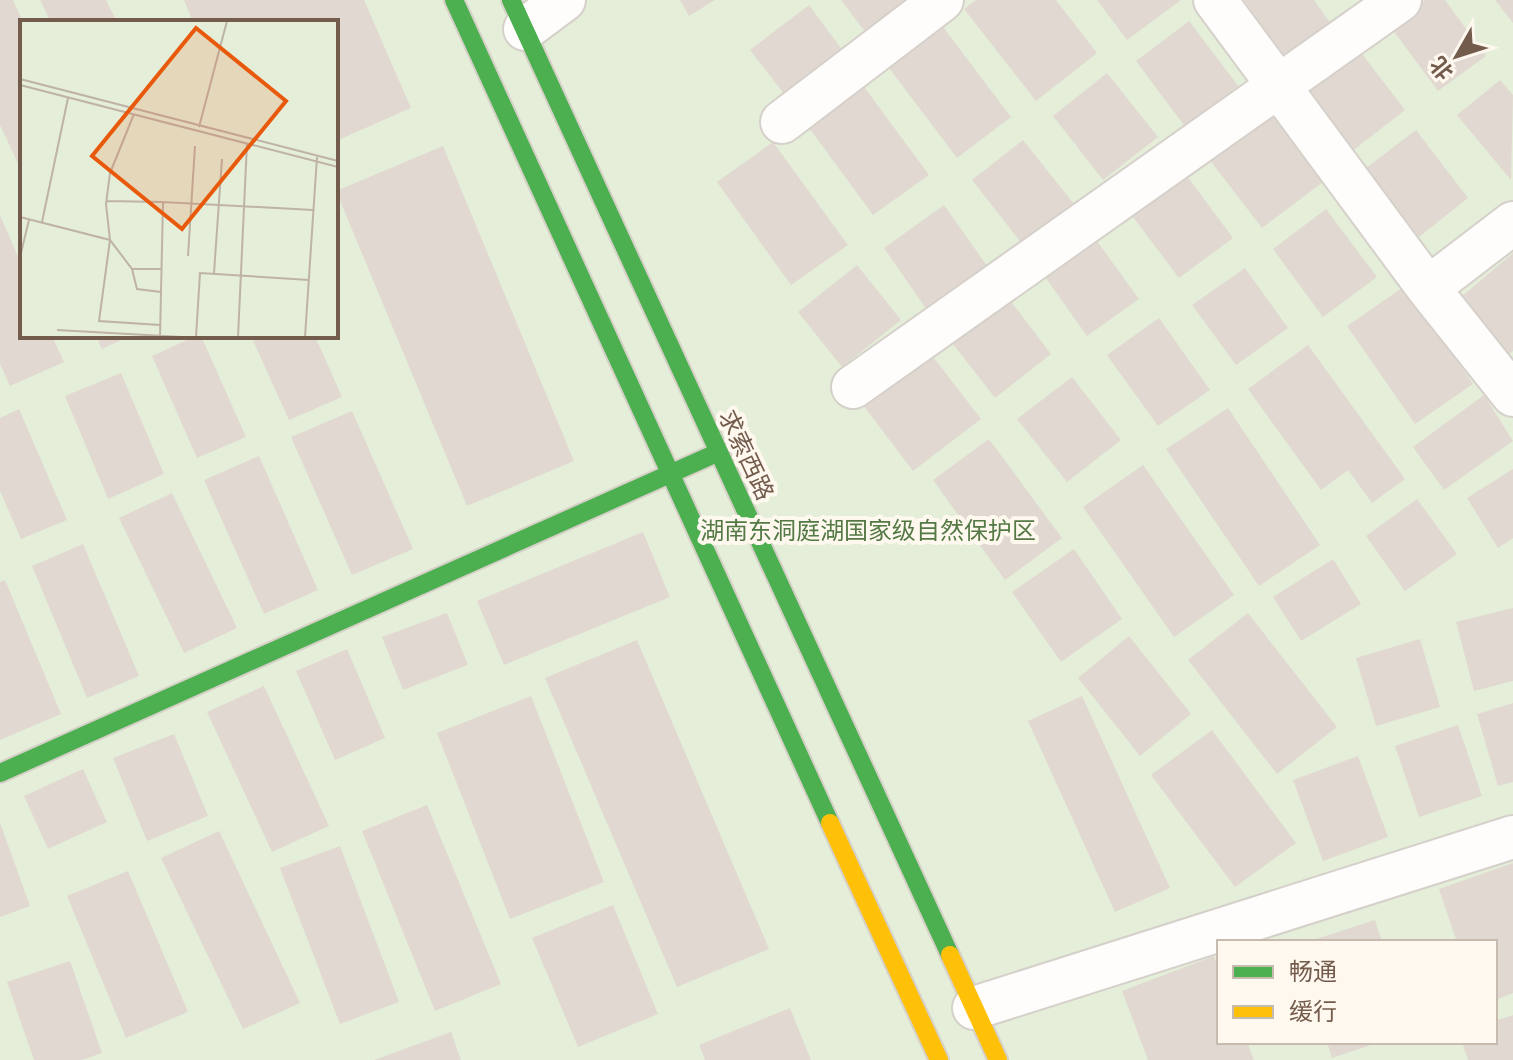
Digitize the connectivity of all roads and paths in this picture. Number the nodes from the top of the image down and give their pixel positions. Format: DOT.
graph roads {
  1 [pos="454,0"];
  2 [pos="564,0"];
  3 [pos="942,0"];
  4 [pos="1215,0"];
  5 [pos="1400,0"];
  6 [pos="518,14"];
  7 [pos="1279,88"];
  8 [pos="782,122"];
  9 [pos="1513,223"];
  10 [pos="1428,288"];
  11 [pos="853,387"];
  12 [pos="1513,395"];
  13 [pos="719,452"];
  14 [pos="671,474"];
  15 [pos="0,773"];
  16 [pos="1513,837"];
  17 [pos="974,1008"];
  18 [pos="939,1060"];
  19 [pos="998,1060"];
  1 -- 14 [label="main road"];
  2 -- 6 [label="street"];
  3 -- 8 [label="street"];
  4 -- 7 [label="street"];
  5 -- 7 [label="street"];
  6 -- 13 [label="main road, 求索西路"];
  7 -- 10 [label="street"];
  7 -- 11 [label="street"];
  9 -- 10 [label="street"];
  10 -- 12 [label="street"];
  13 -- 14 [label="main road"];
  13 -- 17 [label="main road, 求索西路"];
  14 -- 15 [label="main road"];
  14 -- 18 [label="main road"];
  16 -- 17 [label="street"];
  17 -- 19 [label="main road, 求索西路"];
}
